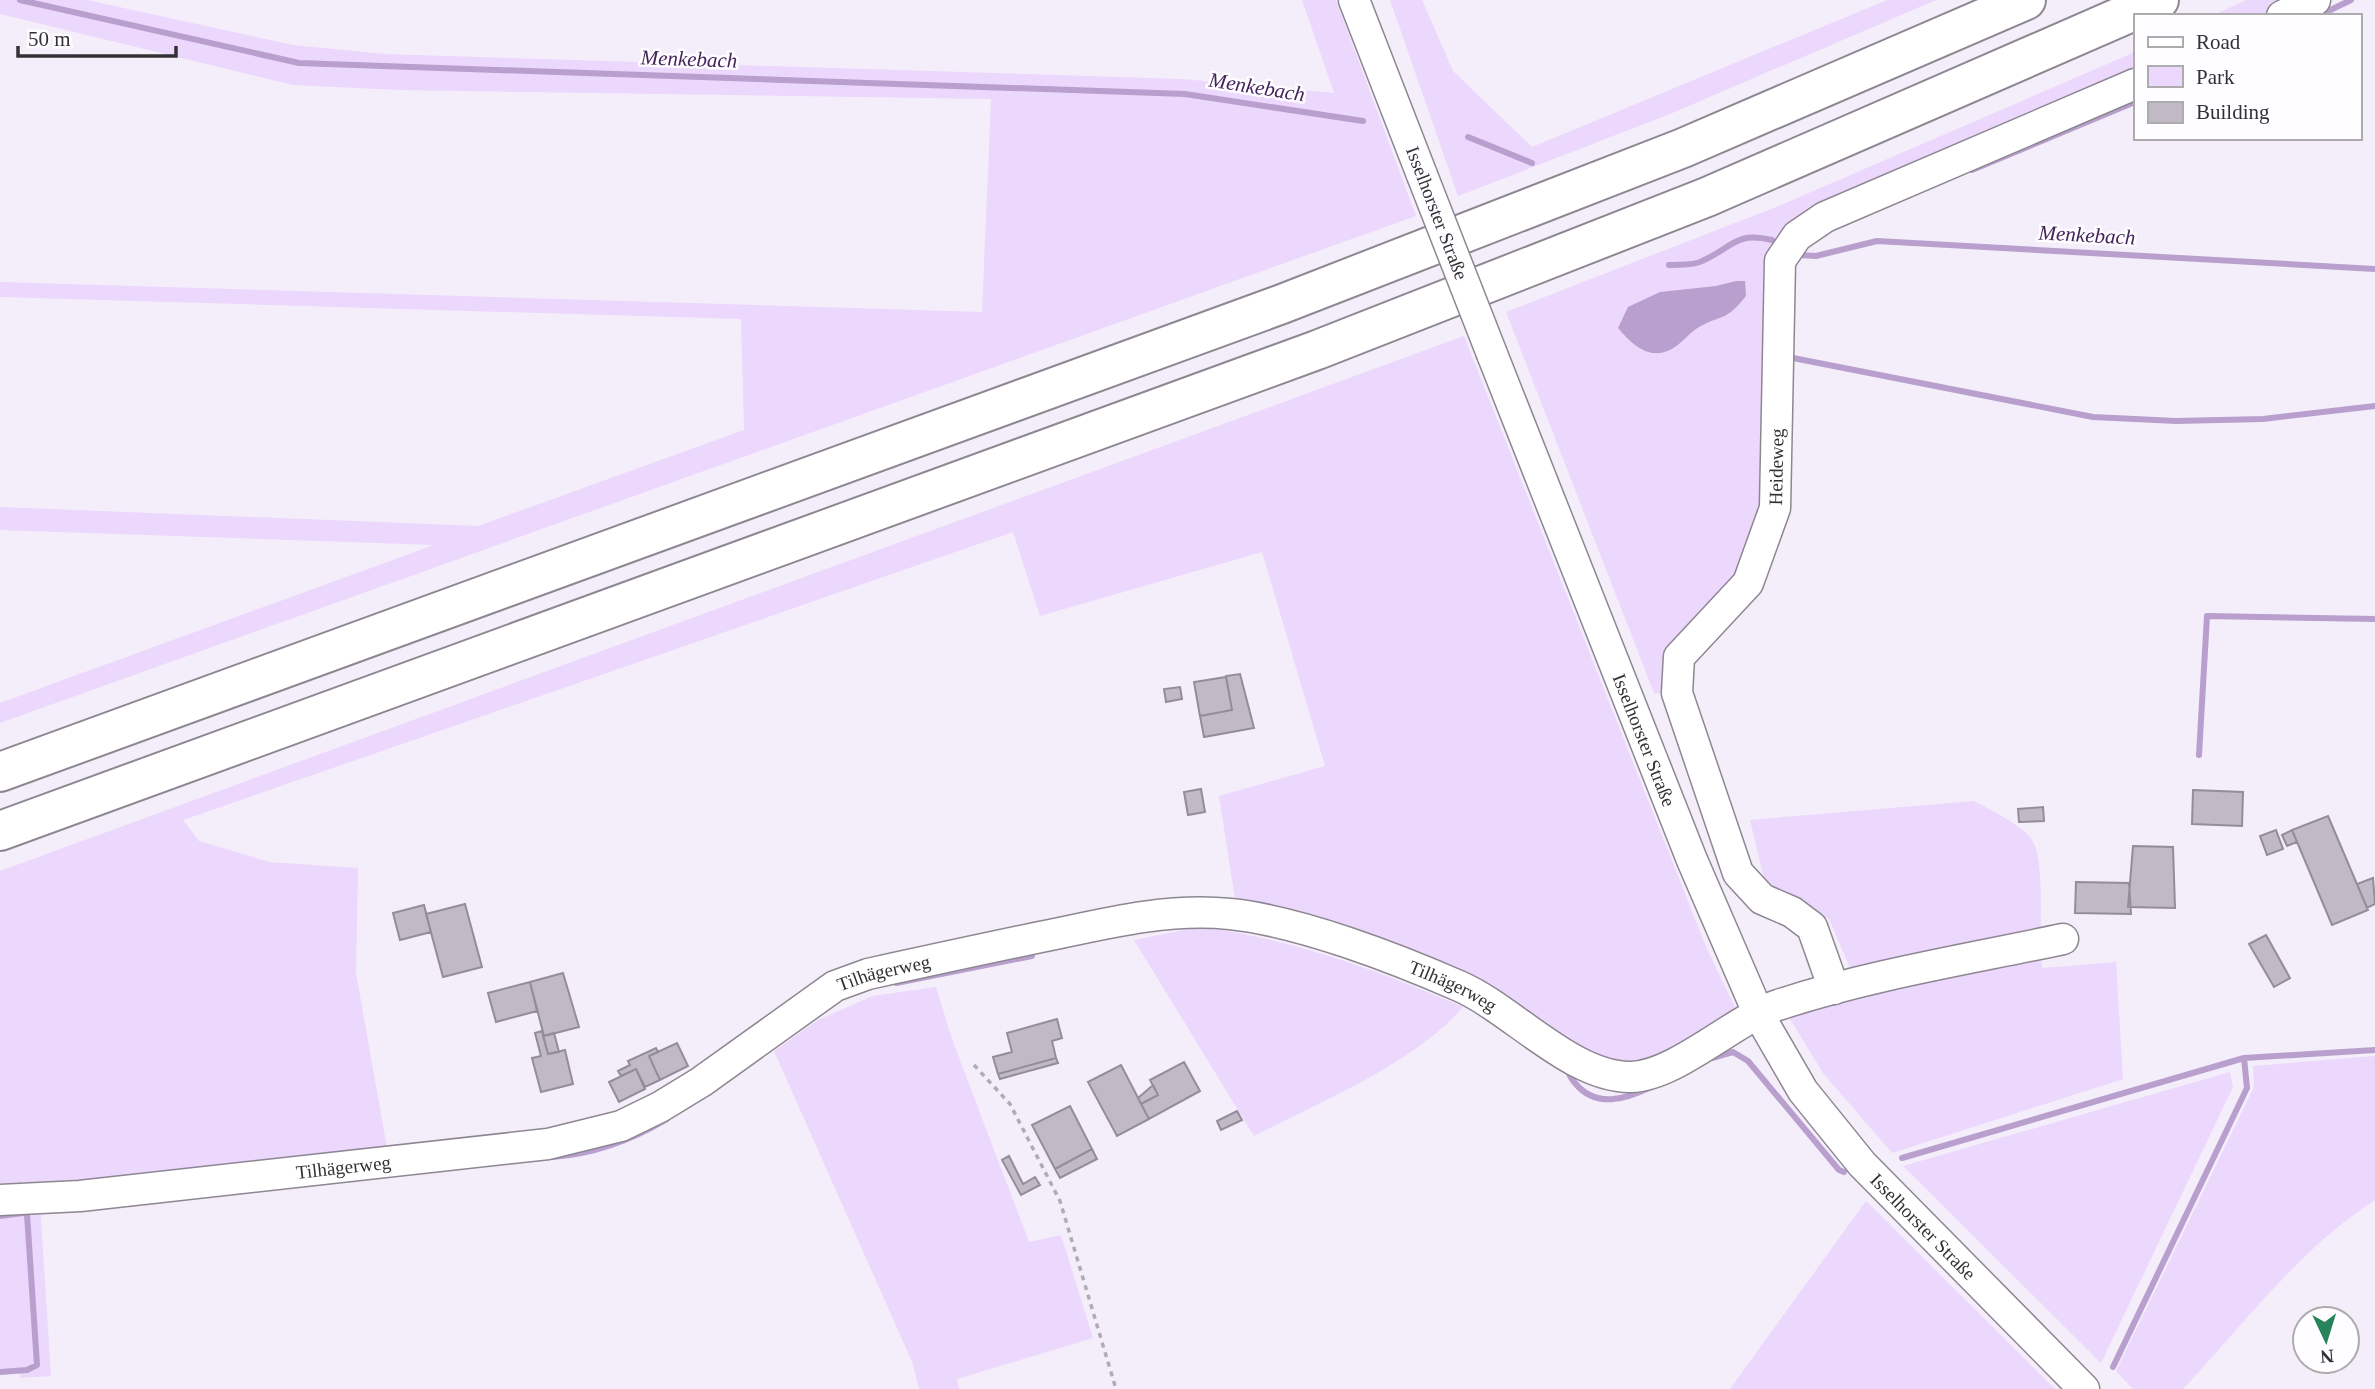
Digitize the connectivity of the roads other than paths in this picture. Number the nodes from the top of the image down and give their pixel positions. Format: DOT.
graph roads {
  1 [pos="1354,0"];
  2 [pos="2026,0"];
  3 [pos="2159,0"];
  4 [pos="2315,0"];
  5 [pos="2285,14"];
  6 [pos="2134,84"];
  7 [pos="0,772"];
  8 [pos="0,831"];
  9 [pos="2063,939"];
  10 [pos="1834,989"];
  11 [pos="1759,1015"];
  12 [pos="0,1200"];
  13 [pos="2084,1389"];
  1 -- 11 [label="street, Isselhorster Straße, bridge"];
  2 -- 7 [label="highway"];
  3 -- 8 [label="highway"];
  4 -- 5 [label="street"];
  6 -- 10 [label="street, Heideweg"];
  9 -- 10 [label="street"];
  10 -- 11 [label="street"];
  11 -- 12 [label="street, Tilhägerweg"];
  11 -- 13 [label="street, Isselhorster Straße"];
}
